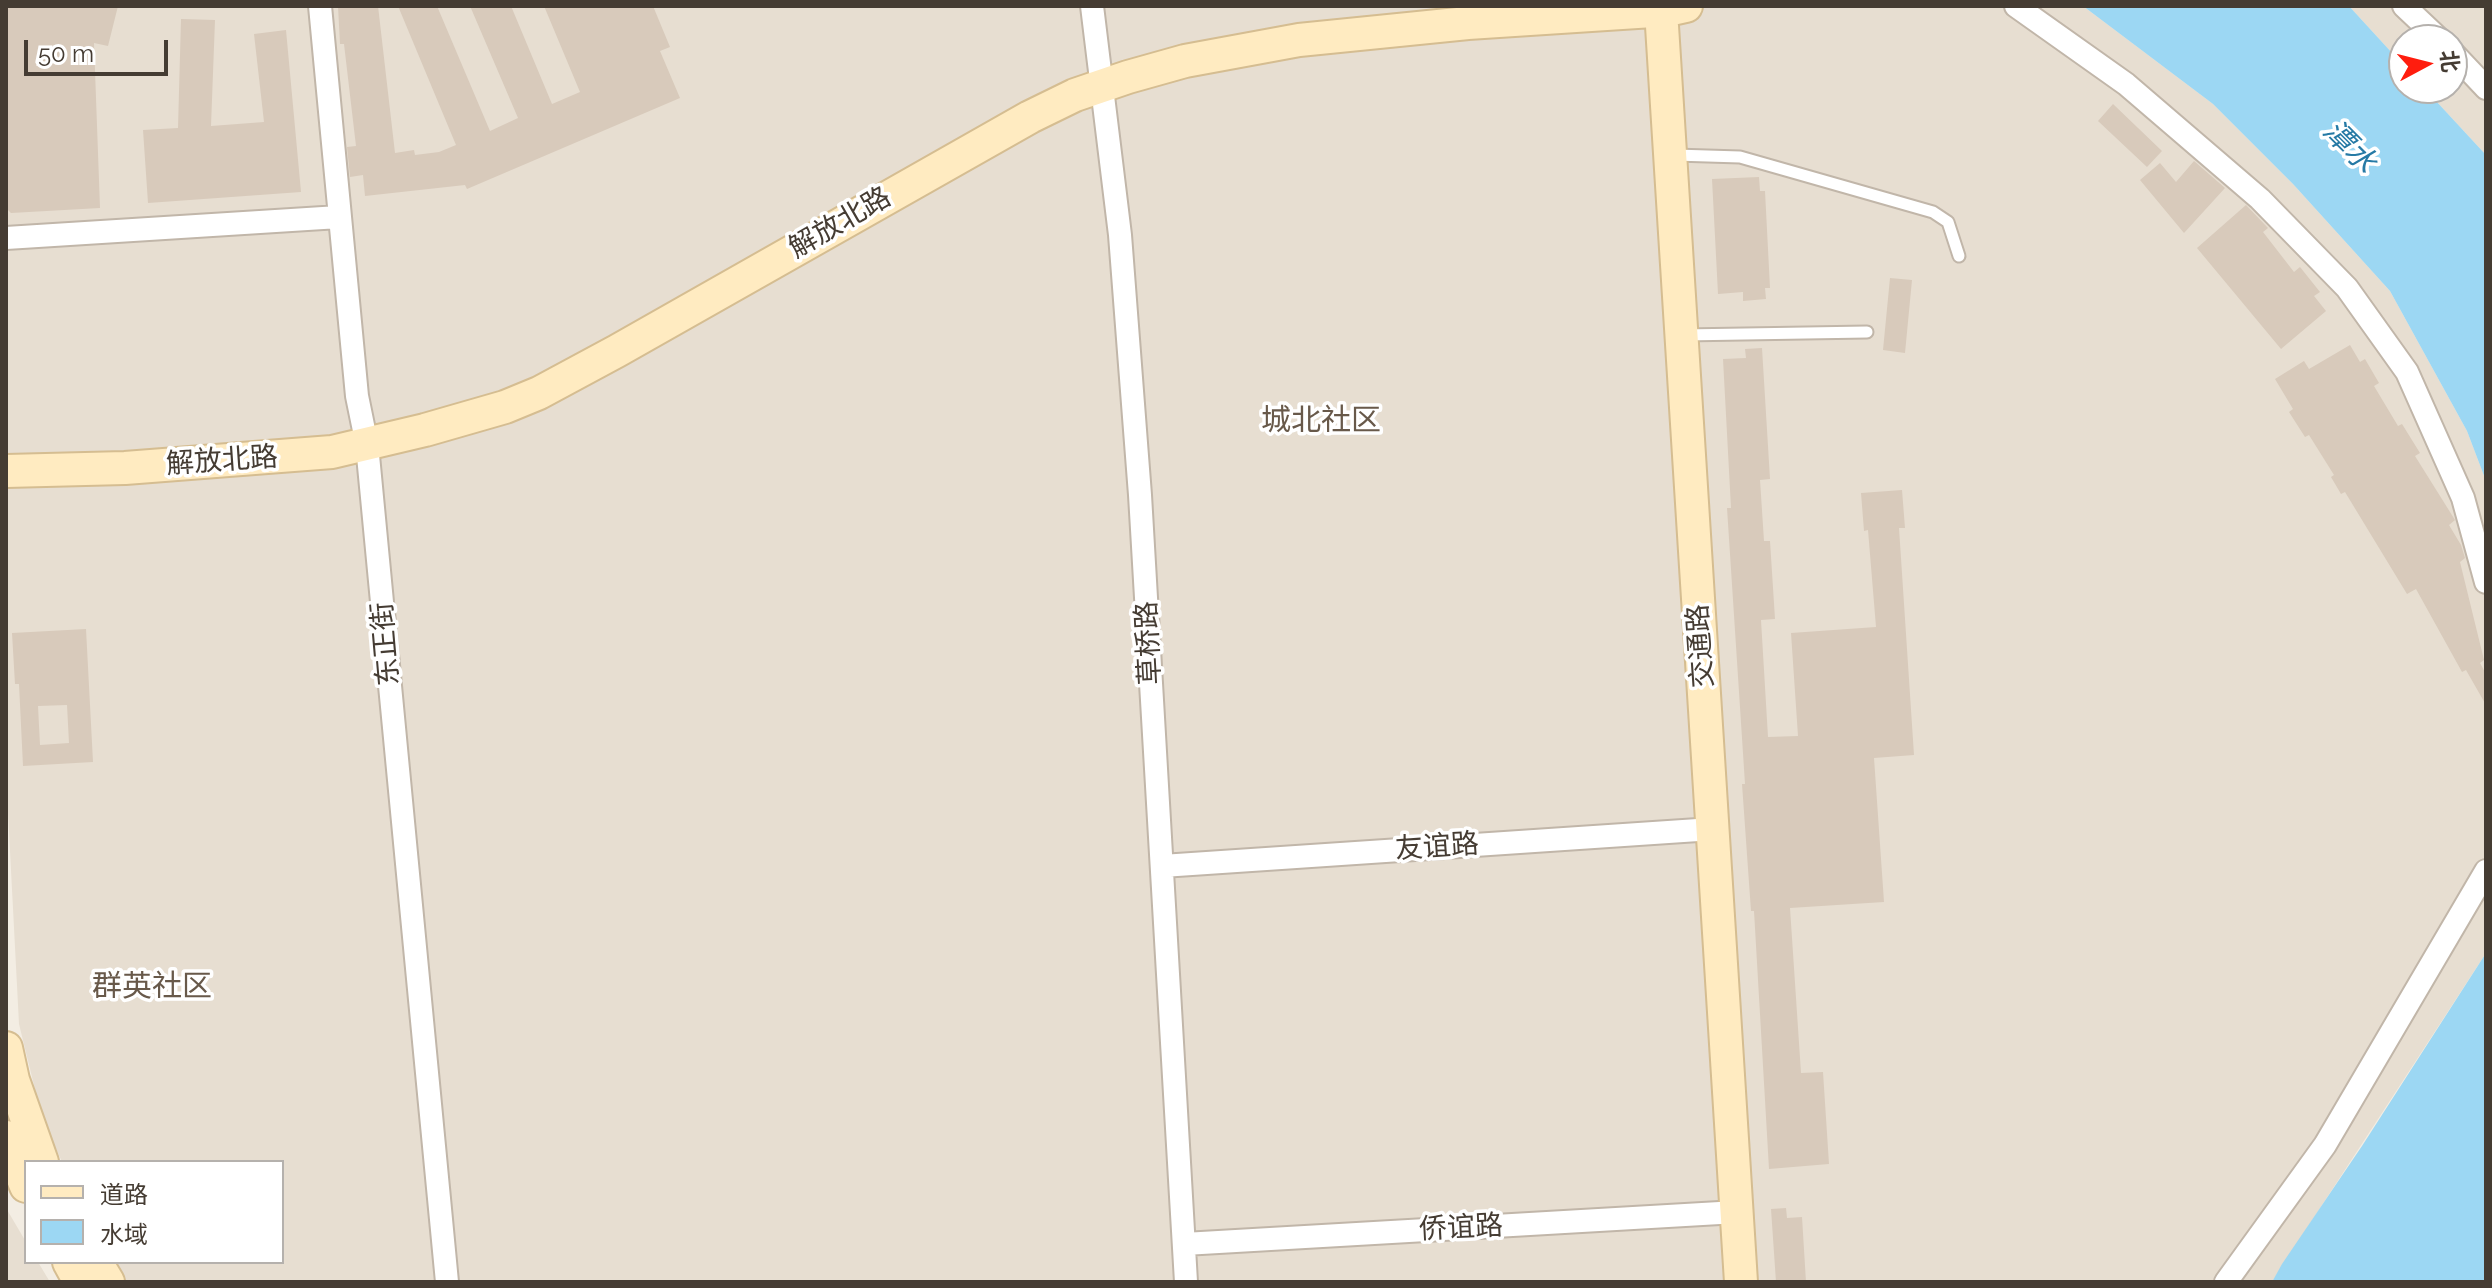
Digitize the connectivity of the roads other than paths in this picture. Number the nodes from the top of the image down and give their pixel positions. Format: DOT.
graph roads {
  1 [pos="320,6"];
  2 [pos="1092,6"];
  3 [pos="2016,6"];
  4 [pos="2404,6"];
  5 [pos="1674,8"];
  6 [pos="2423,24"];
  7 [pos="2468,69"];
  8 [pos="1102,86"];
  9 [pos="2486,88"];
  10 [pos="1670,155"];
  11 [pos="339,217"];
  12 [pos="6,238"];
  13 [pos="1959,256"];
  14 [pos="1867,332"];
  15 [pos="1681,335"];
  16 [pos="367,445"];
  17 [pos="6,471"];
  18 [pos="2486,582"];
  19 [pos="1713,829"];
  20 [pos="1162,866"];
  21 [pos="2486,871"];
  22 [pos="6,1048"];
  23 [pos="6,1137"];
  24 [pos="41,1160"];
  25 [pos="24,1181"];
  26 [pos="1737,1212"];
  27 [pos="1184,1244"];
  28 [pos="70,1264"];
  29 [pos="97,1264"];
  30 [pos="80,1282"];
  31 [pos="108,1282"];
  32 [pos="447,1282"];
  33 [pos="1186,1282"];
  34 [pos="1741,1282"];
  35 [pos="2226,1282"];
  1 -- 11 [label="street, 东正街"];
  2 -- 8 [label="street, 草桥路"];
  3 -- 18 [label="street"];
  4 -- 6 [label="street"];
  5 -- 8 [label="street, 解放北路"];
  5 -- 10 [label="street, 交通路"];
  7 -- 9 [label="street"];
  8 -- 16 [label="street, 解放北路"];
  8 -- 20 [label="street, 草桥路"];
  10 -- 13 [label="lane"];
  10 -- 15 [label="street, 交通路"];
  11 -- 12 [label="street"];
  11 -- 16 [label="street, 东正街"];
  14 -- 15 [label="lane"];
  15 -- 19 [label="street, 交通路"];
  16 -- 17 [label="street, 解放北路"];
  16 -- 32 [label="street, 东正街"];
  19 -- 20 [label="street, 友谊路"];
  19 -- 26 [label="street, 交通路"];
  20 -- 27 [label="street, 草桥路"];
  21 -- 35 [label="street"];
  22 -- 24 [label="street"];
  23 -- 25 [label="street"];
  26 -- 27 [label="street, 侨谊路"];
  26 -- 34 [label="street, 交通路"];
  27 -- 33 [label="street, 草桥路"];
  28 -- 30 [label="street"];
  29 -- 31 [label="street"];
}
